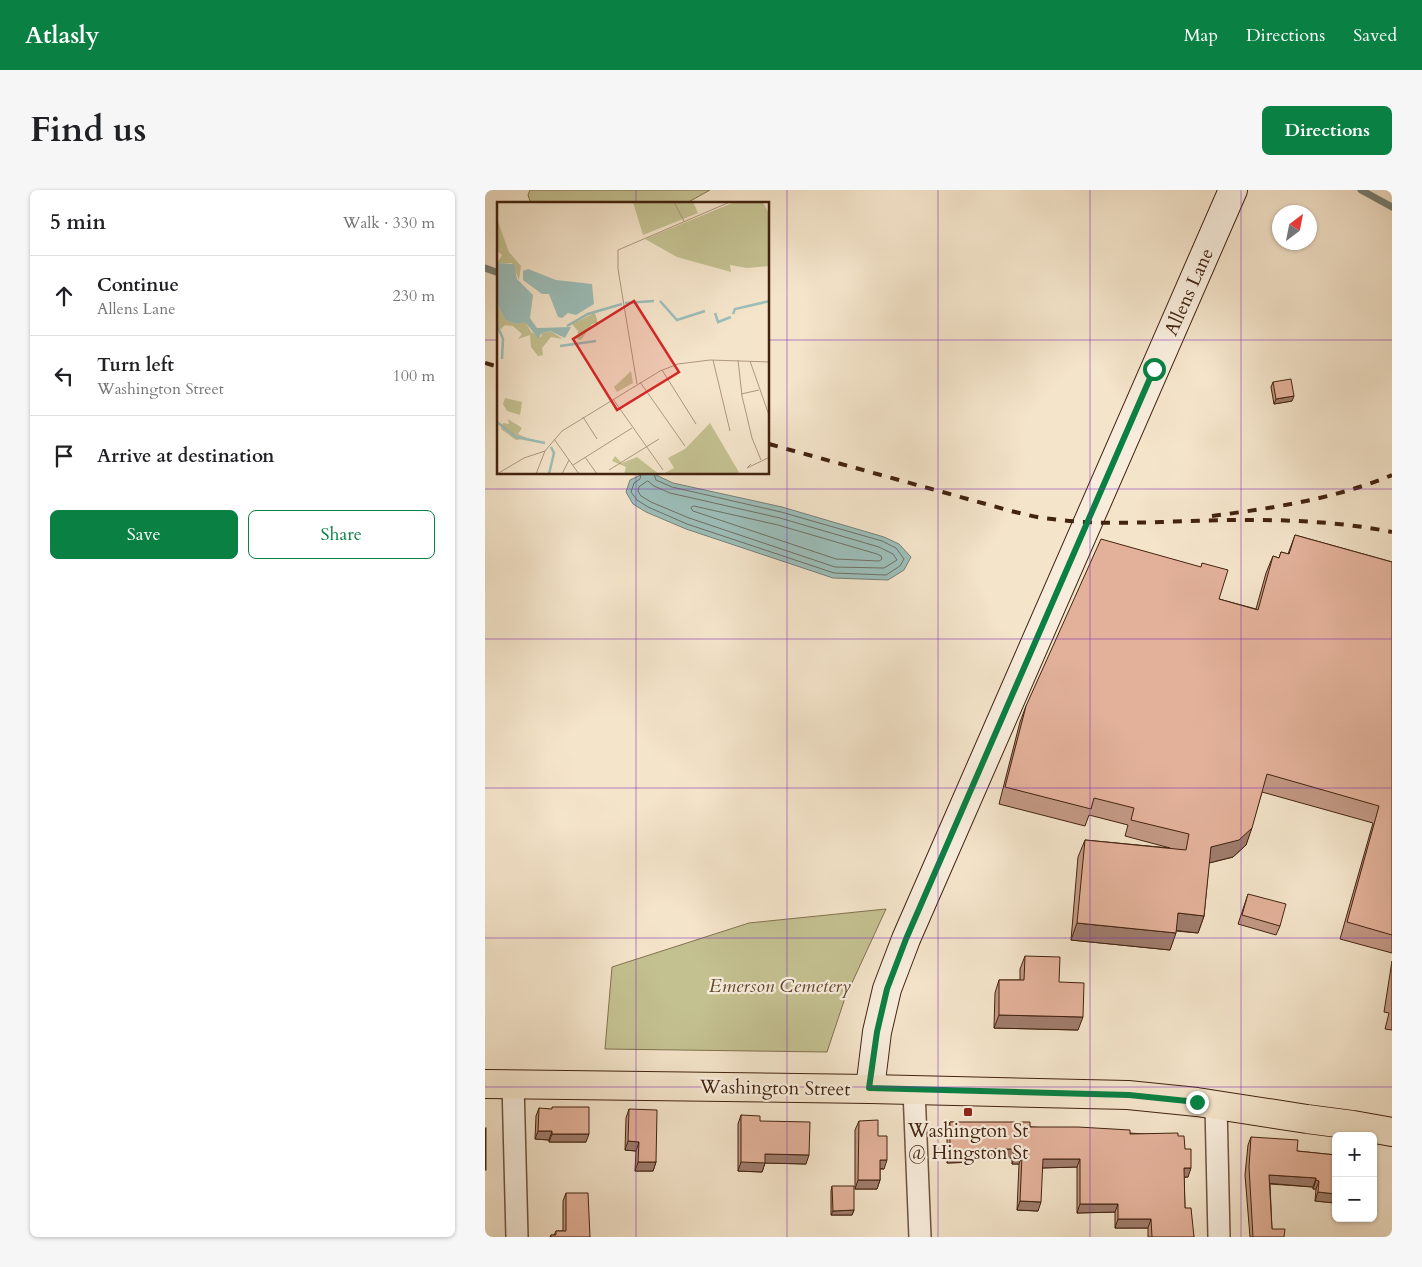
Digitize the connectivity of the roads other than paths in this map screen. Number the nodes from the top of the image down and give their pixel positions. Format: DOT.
graph roads {
  1 [pos="1233,190"];
  2 [pos="485,1084"];
  3 [pos="513,1084"];
  4 [pos="869,1088"];
  5 [pos="914,1090"];
  6 [pos="1216,1105"];
  7 [pos="1392,1132"];
  8 [pos="517,1237"];
  9 [pos="919,1237"];
  10 [pos="1219,1237"];
  1 -- 4 [label="street, Allens Lane"];
  2 -- 3 [label="main road, Washington Street"];
  3 -- 4 [label="main road, Washington Street"];
  3 -- 8 [label="street"];
  4 -- 5 [label="main road, Washington Street"];
  5 -- 6 [label="main road, Washington Street"];
  5 -- 9 [label="street"];
  6 -- 7 [label="main road, Washington Street"];
  6 -- 10 [label="street"];
}
